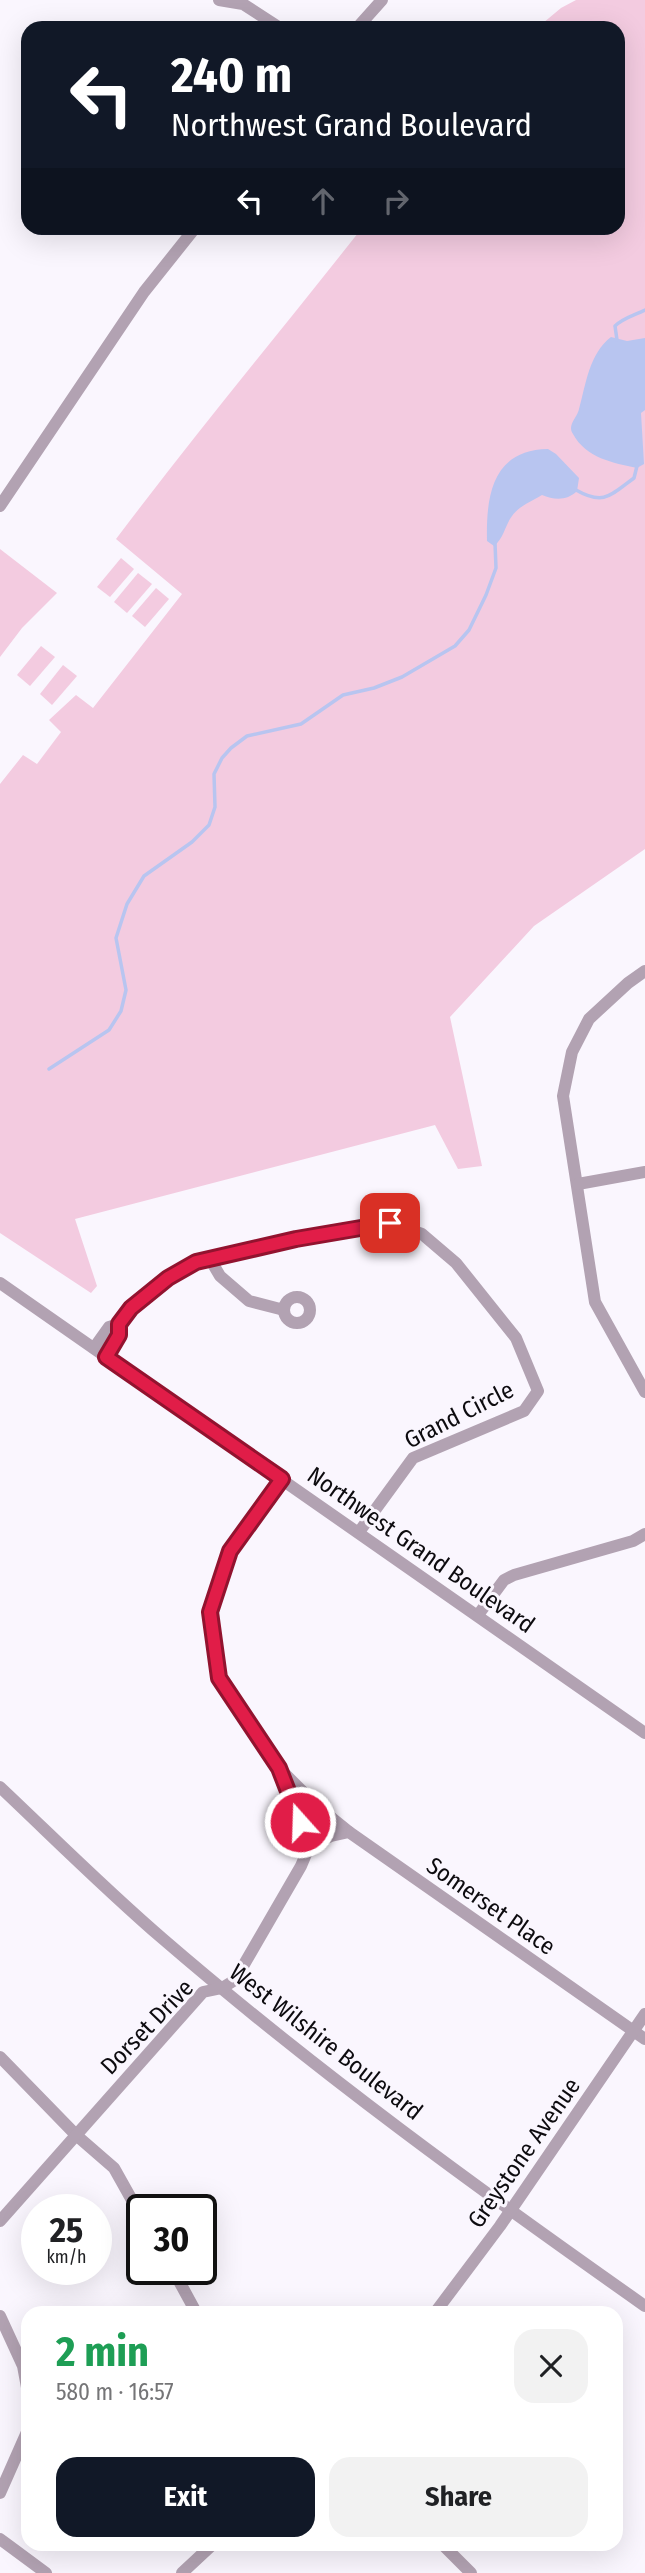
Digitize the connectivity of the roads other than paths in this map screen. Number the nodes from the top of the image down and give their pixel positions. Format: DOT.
graph roads {
  1 [pos="219,0"];
  2 [pos="382,0"];
  3 [pos="269,21"];
  4 [pos="363,21"];
  5 [pos="189,235"];
  6 [pos="0,506"];
  7 [pos="645,971"];
  8 [pos="645,1172"];
  9 [pos="578,1184"];
  10 [pos="210,1259"];
  11 [pos="0,1283"];
  12 [pos="284,1310"];
  13 [pos="119,1324"];
  14 [pos="94,1348"];
  15 [pos="106,1357"];
  16 [pos="645,1392"];
  17 [pos="282,1479"];
  18 [pos="359,1532"];
  19 [pos="645,1534"];
  20 [pos="478,1615"];
  21 [pos="645,1733"];
  22 [pos="279,1768"];
  23 [pos="0,1787"];
  24 [pos="349,1832"];
  25 [pos="309,1847"];
  26 [pos="222,1988"];
  27 [pos="645,2014"];
  28 [pos="634,2031"];
  29 [pos="645,2039"];
  30 [pos="0,2057"];
  31 [pos="76,2135"];
  32 [pos="129,2194"];
  33 [pos="510,2210"];
  34 [pos="0,2221"];
  35 [pos="181,2285"];
  36 [pos="193,2306"];
  37 [pos="440,2306"];
  38 [pos="645,2306"];
  39 [pos="0,2316"];
  40 [pos="21,2362"];
  41 [pos="21,2446"];
  42 [pos="0,2493"];
  43 [pos="0,2539"];
  44 [pos="206,2551"];
  45 [pos="449,2551"];
  46 [pos="46,2573"];
  47 [pos="182,2573"];
  48 [pos="471,2573"];
  1 -- 3 [label="street"];
  2 -- 4 [label="street"];
  5 -- 6 [label="street"];
  7 -- 9 [label="street"];
  8 -- 9 [label="street"];
  9 -- 16 [label="street"];
  10 -- 12 [label="street"];
  10 -- 13 [label="street, Grand Circle"];
  10 -- 18 [label="street, Grand Circle"];
  11 -- 14 [label="street, Northwest Grand Boulevard"];
  13 -- 14 [label="street, Grand Circle"];
  13 -- 15 [label="street, Grand Circle"];
  14 -- 15 [label="street, Northwest Grand Boulevard"];
  15 -- 17 [label="street, Northwest Grand Boulevard"];
  17 -- 18 [label="street, Northwest Grand Boulevard"];
  17 -- 22 [label="street"];
  18 -- 20 [label="street, Northwest Grand Boulevard"];
  19 -- 20 [label="street"];
  20 -- 21 [label="street, Northwest Grand Boulevard"];
  22 -- 24 [label="street, Somerset Place"];
  22 -- 25 [label="street"];
  23 -- 26 [label="street, West Wilshire Boulevard"];
  24 -- 25 [label="street"];
  24 -- 28 [label="street, Somerset Place"];
  25 -- 26 [label="street, Dorset Drive"];
  26 -- 31 [label="street, Dorset Drive"];
  26 -- 33 [label="street, West Wilshire Boulevard"];
  27 -- 28 [label="street, Greystone Avenue"];
  28 -- 29 [label="street, Somerset Place"];
  28 -- 33 [label="street, Greystone Avenue"];
  30 -- 31 [label="street"];
  31 -- 32 [label="street"];
  31 -- 34 [label="street, Dorset Drive"];
  33 -- 37 [label="street, Greystone Avenue"];
  33 -- 38 [label="street, West Wilshire Boulevard"];
  35 -- 36 [label="street"];
  39 -- 40 [label="street"];
  41 -- 42 [label="street"];
  43 -- 46 [label="street"];
  44 -- 47 [label="street"];
  45 -- 48 [label="street"];
}
